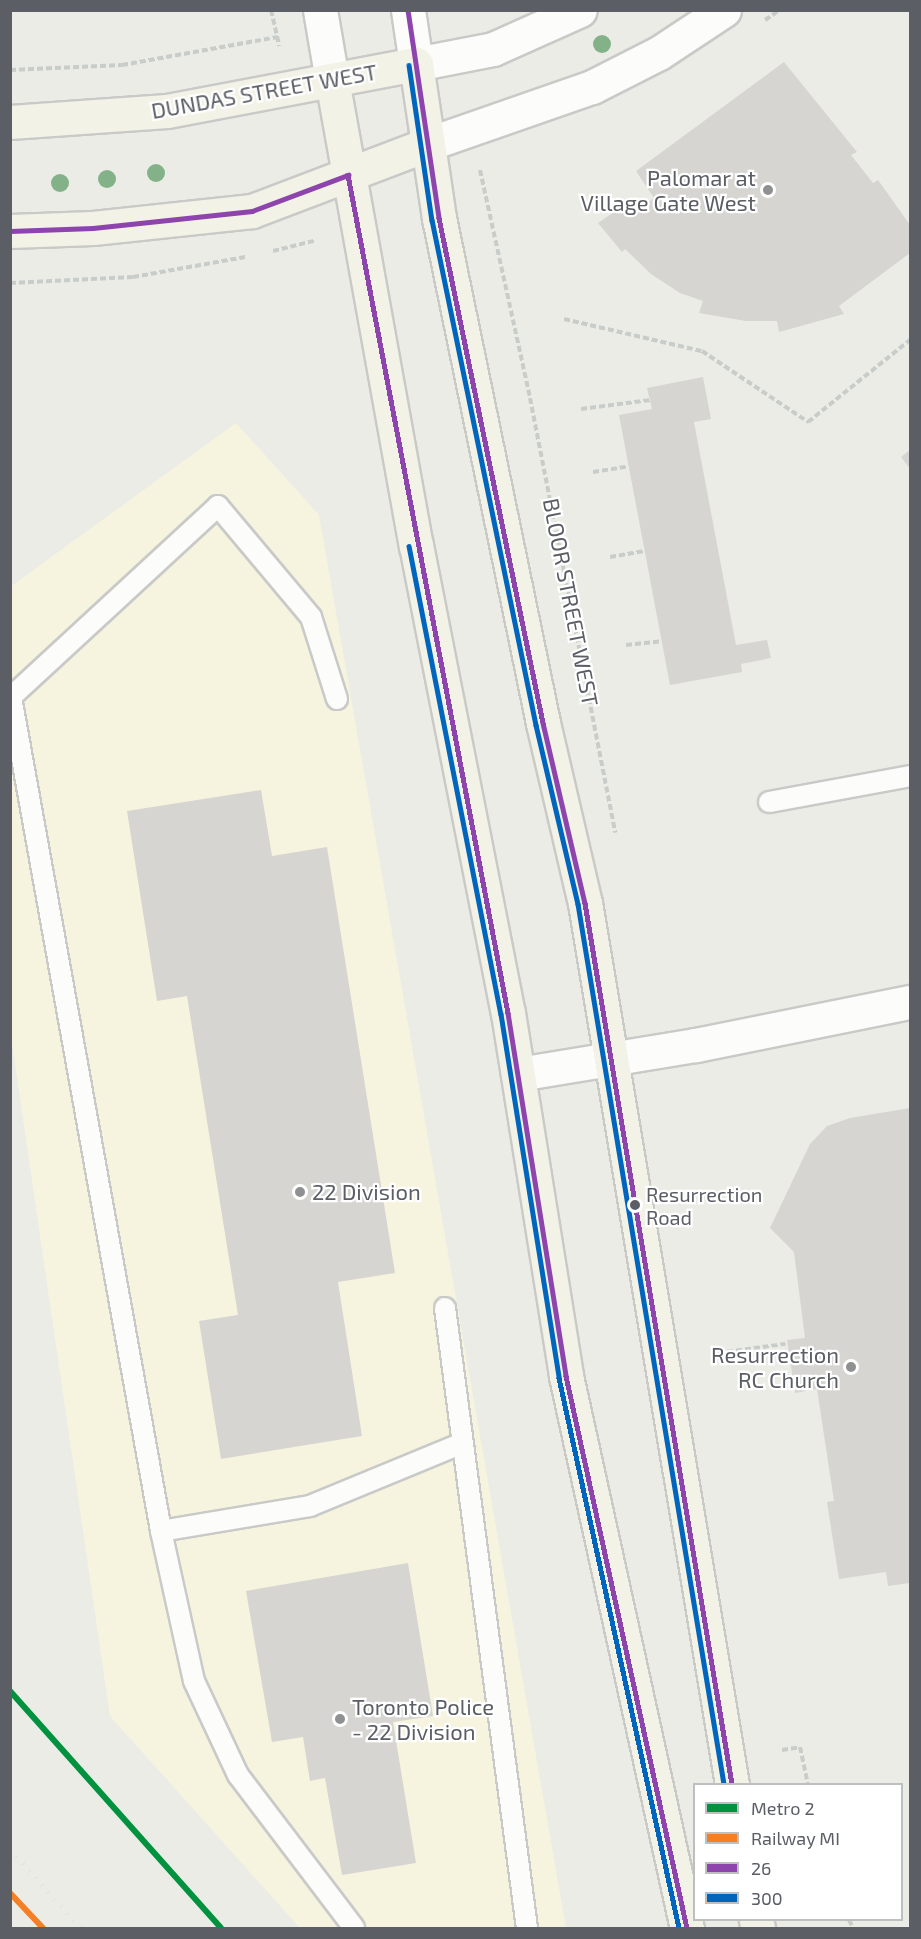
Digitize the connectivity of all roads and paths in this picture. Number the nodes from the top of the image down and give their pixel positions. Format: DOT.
graph roads {
  1 [pos="320,10"];
  2 [pos="408,10"];
  3 [pos="580,10"];
  4 [pos="724,10"];
  5 [pos="222,48"];
  6 [pos="416,64"];
  7 [pos="10,70"];
  8 [pos="332,80"];
  9 [pos="10,122"];
  10 [pos="428,144"];
  11 [pos="348,175"];
  12 [pos="485,200"];
  13 [pos="10,231"];
  14 [pos="250,256"];
  15 [pos="10,283"];
  16 [pos="564,319"];
  17 [pos="910,340"];
  18 [pos="650,400"];
  19 [pos="581,409"];
  20 [pos="629,466"];
  21 [pos="593,472"];
  22 [pos="645,551"];
  23 [pos="610,557"];
  24 [pos="662,641"];
  25 [pos="626,645"];
  26 [pos="337,699"];
  27 [pos="910,776"];
  28 [pos="768,802"];
  29 [pos="616,835"];
  30 [pos="910,1002"];
  31 [pos="612,1060"];
  32 [pos="518,1074"];
  33 [pos="445,1308"];
  34 [pos="785,1344"];
  35 [pos="718,1353"];
  36 [pos="463,1443"];
  37 [pos="161,1531"];
  38 [pos="782,1750"];
  39 [pos="732,1783"];
  40 [pos="808,1783"];
  41 [pos="354,1929"];
  42 [pos="527,1929"];
  43 [pos="687,1929"];
  1 -- 8 [label="main road"];
  2 -- 6 [label="main road"];
  3 -- 6 [label="main road, DUNDAS STREET WEST"];
  4 -- 10 [label="main road"];
  5 -- 7 [label="path"];
  6 -- 8 [label="main road, DUNDAS STREET WEST"];
  6 -- 10 [label="main road"];
  8 -- 9 [label="main road, DUNDAS STREET WEST"];
  8 -- 11 [label="main road"];
  10 -- 11 [label="main road"];
  10 -- 31 [label="main road"];
  11 -- 13 [label="main road"];
  11 -- 32 [label="main road"];
  12 -- 29 [label="path, BLOOR STREET WEST"];
  14 -- 15 [label="path"];
  16 -- 17 [label="path"];
  18 -- 19 [label="path"];
  20 -- 21 [label="path"];
  22 -- 23 [label="path"];
  24 -- 25 [label="path"];
  26 -- 37 [label="lane"];
  27 -- 28 [label="lane"];
  30 -- 31 [label="main road"];
  31 -- 32 [label="main road"];
  31 -- 39 [label="main road"];
  32 -- 43 [label="main road"];
  33 -- 36 [label="lane"];
  34 -- 35 [label="path"];
  36 -- 37 [label="lane"];
  36 -- 42 [label="lane"];
  37 -- 41 [label="lane"];
  38 -- 40 [label="path"];
}
